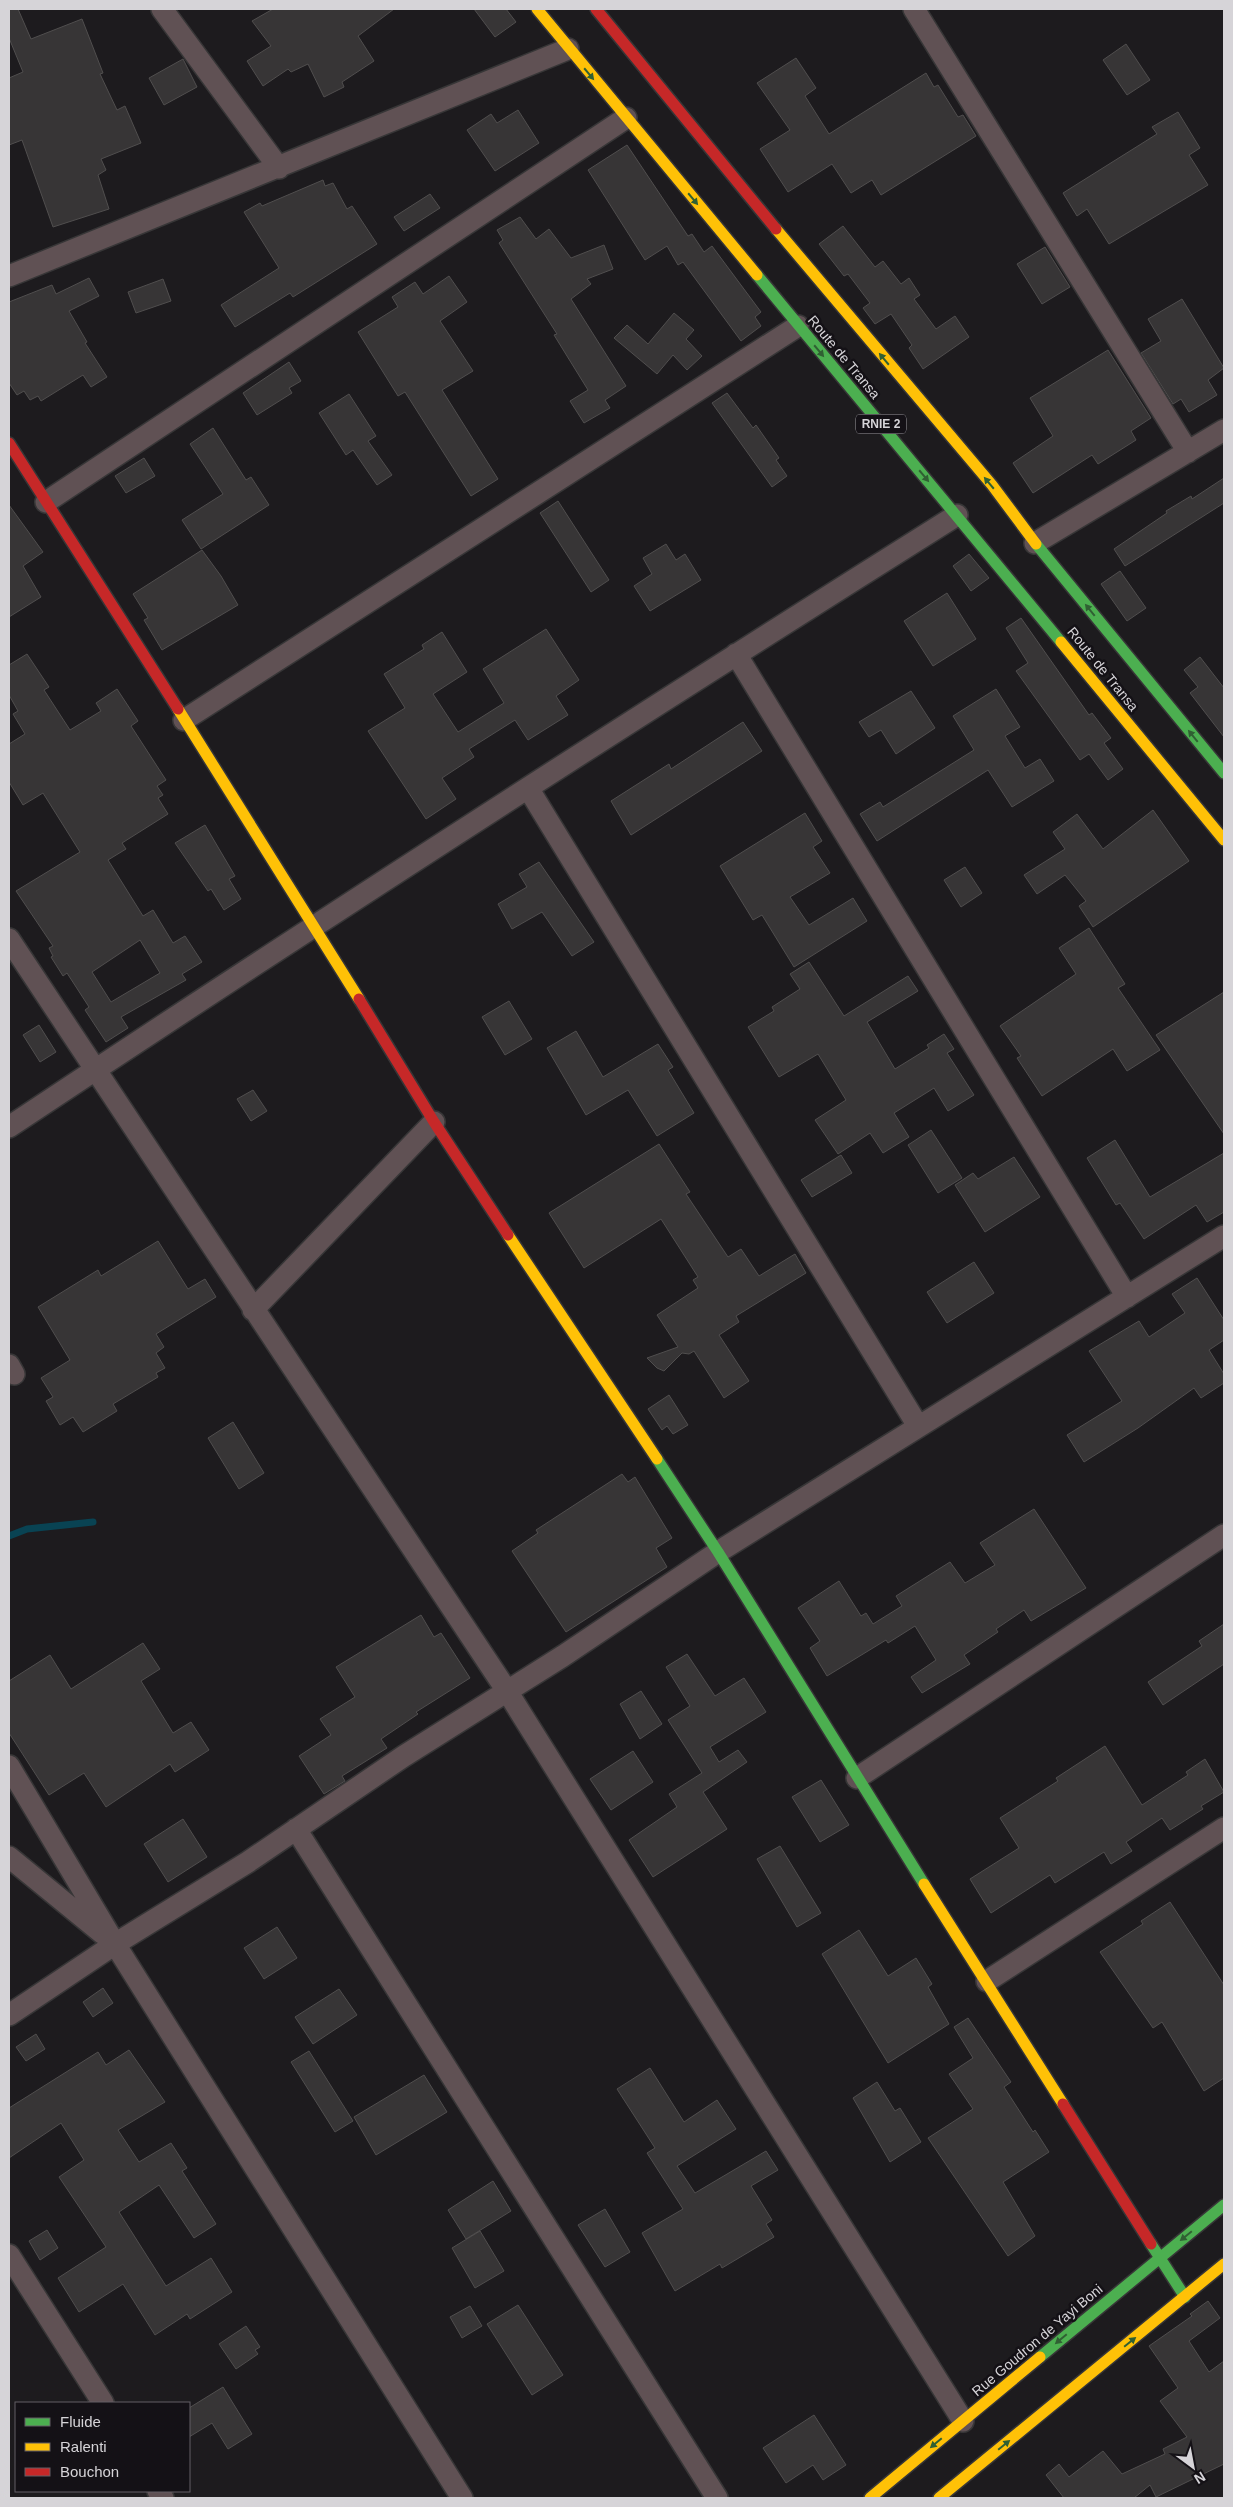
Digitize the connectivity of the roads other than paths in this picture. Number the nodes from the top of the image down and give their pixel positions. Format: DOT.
graph roads {
  1 [pos="162,9"];
  2 [pos="537,9"];
  3 [pos="596,9"];
  4 [pos="914,9"];
  5 [pos="568,49"];
  6 [pos="626,118"];
  7 [pos="279,168"];
  8 [pos="9,276"];
  9 [pos="798,326"];
  10 [pos="1224,430"];
  11 [pos="9,443"];
  12 [pos="1188,452"];
  13 [pos="46,502"];
  14 [pos="958,515"];
  15 [pos="1035,543"];
  16 [pos="736,654"];
  17 [pos="184,720"];
  18 [pos="1217,752"];
  19 [pos="1224,773"];
  20 [pos="528,788"];
  21 [pos="1224,840"];
  22 [pos="314,925"];
  23 [pos="9,939"];
  24 [pos="94,1071"];
  25 [pos="434,1122"];
  26 [pos="9,1127"];
  27 [pos="1224,1236"];
  28 [pos="1126,1297"];
  29 [pos="253,1310"];
  30 [pos="918,1426"];
  31 [pos="1224,1535"];
  32 [pos="718,1552"];
  33 [pos="507,1691"];
  34 [pos="9,1766"];
  35 [pos="857,1778"];
  36 [pos="1224,1828"];
  37 [pos="296,1830"];
  38 [pos="9,1857"];
  39 [pos="115,1944"];
  40 [pos="987,1981"];
  41 [pos="9,2015"];
  42 [pos="1224,2205"];
  43 [pos="9,2255"];
  44 [pos="1159,2258"];
  45 [pos="1224,2264"];
  46 [pos="1185,2297"];
  47 [pos="102,2402"];
  48 [pos="963,2421"];
  49 [pos="462,2498"];
  50 [pos="717,2498"];
  51 [pos="870,2498"];
  52 [pos="939,2498"];
  1 -- 7 [label="street"];
  2 -- 5 [label="street, Route de Transa / RNIE 2"];
  15 -- 3 [label="street, Route de Transa / RNIE 2, one-way"];
  4 -- 12 [label="street"];
  5 -- 6 [label="street, Route de Transa / RNIE 2, one-way"];
  5 -- 7 [label="street"];
  6 -- 9 [label="street, Route de Transa / RNIE 2, one-way"];
  6 -- 13 [label="street"];
  7 -- 8 [label="street"];
  9 -- 14 [label="street, Route de Transa / RNIE 2, one-way"];
  9 -- 17 [label="street"];
  10 -- 12 [label="street"];
  11 -- 13 [label="street"];
  12 -- 15 [label="street"];
  13 -- 17 [label="street"];
  14 -- 16 [label="street"];
  14 -- 21 [label="street, Route de Transa / RNIE 2"];
  18 -- 15 [label="street, Route de Transa / RNIE 2, one-way"];
  16 -- 20 [label="street"];
  16 -- 28 [label="street"];
  17 -- 22 [label="street"];
  18 -- 19 [label="street, Route de Transa / RNIE 2"];
  20 -- 22 [label="street"];
  20 -- 30 [label="street"];
  22 -- 24 [label="street"];
  22 -- 25 [label="street"];
  23 -- 24 [label="street"];
  24 -- 26 [label="street"];
  24 -- 29 [label="street"];
  25 -- 29 [label="street"];
  25 -- 32 [label="street"];
  27 -- 28 [label="street"];
  28 -- 30 [label="street"];
  29 -- 33 [label="street"];
  30 -- 32 [label="street"];
  31 -- 35 [label="street"];
  32 -- 33 [label="street"];
  32 -- 35 [label="street"];
  33 -- 37 [label="street"];
  33 -- 48 [label="street"];
  34 -- 39 [label="street"];
  35 -- 40 [label="street"];
  36 -- 40 [label="street"];
  37 -- 39 [label="street"];
  37 -- 50 [label="street"];
  38 -- 39 [label="street"];
  39 -- 41 [label="street"];
  39 -- 49 [label="street"];
  40 -- 44 [label="street"];
  42 -- 44 [label="street, Rue Goudron de Yayi Boni, one-way"];
  43 -- 47 [label="street"];
  44 -- 46 [label="street"];
  44 -- 48 [label="street, Rue Goudron de Yayi Boni, one-way"];
  45 -- 46 [label="street"];
  52 -- 46 [label="street, one-way"];
  48 -- 51 [label="street, Rue Goudron de Yayi Boni, one-way"];
}
